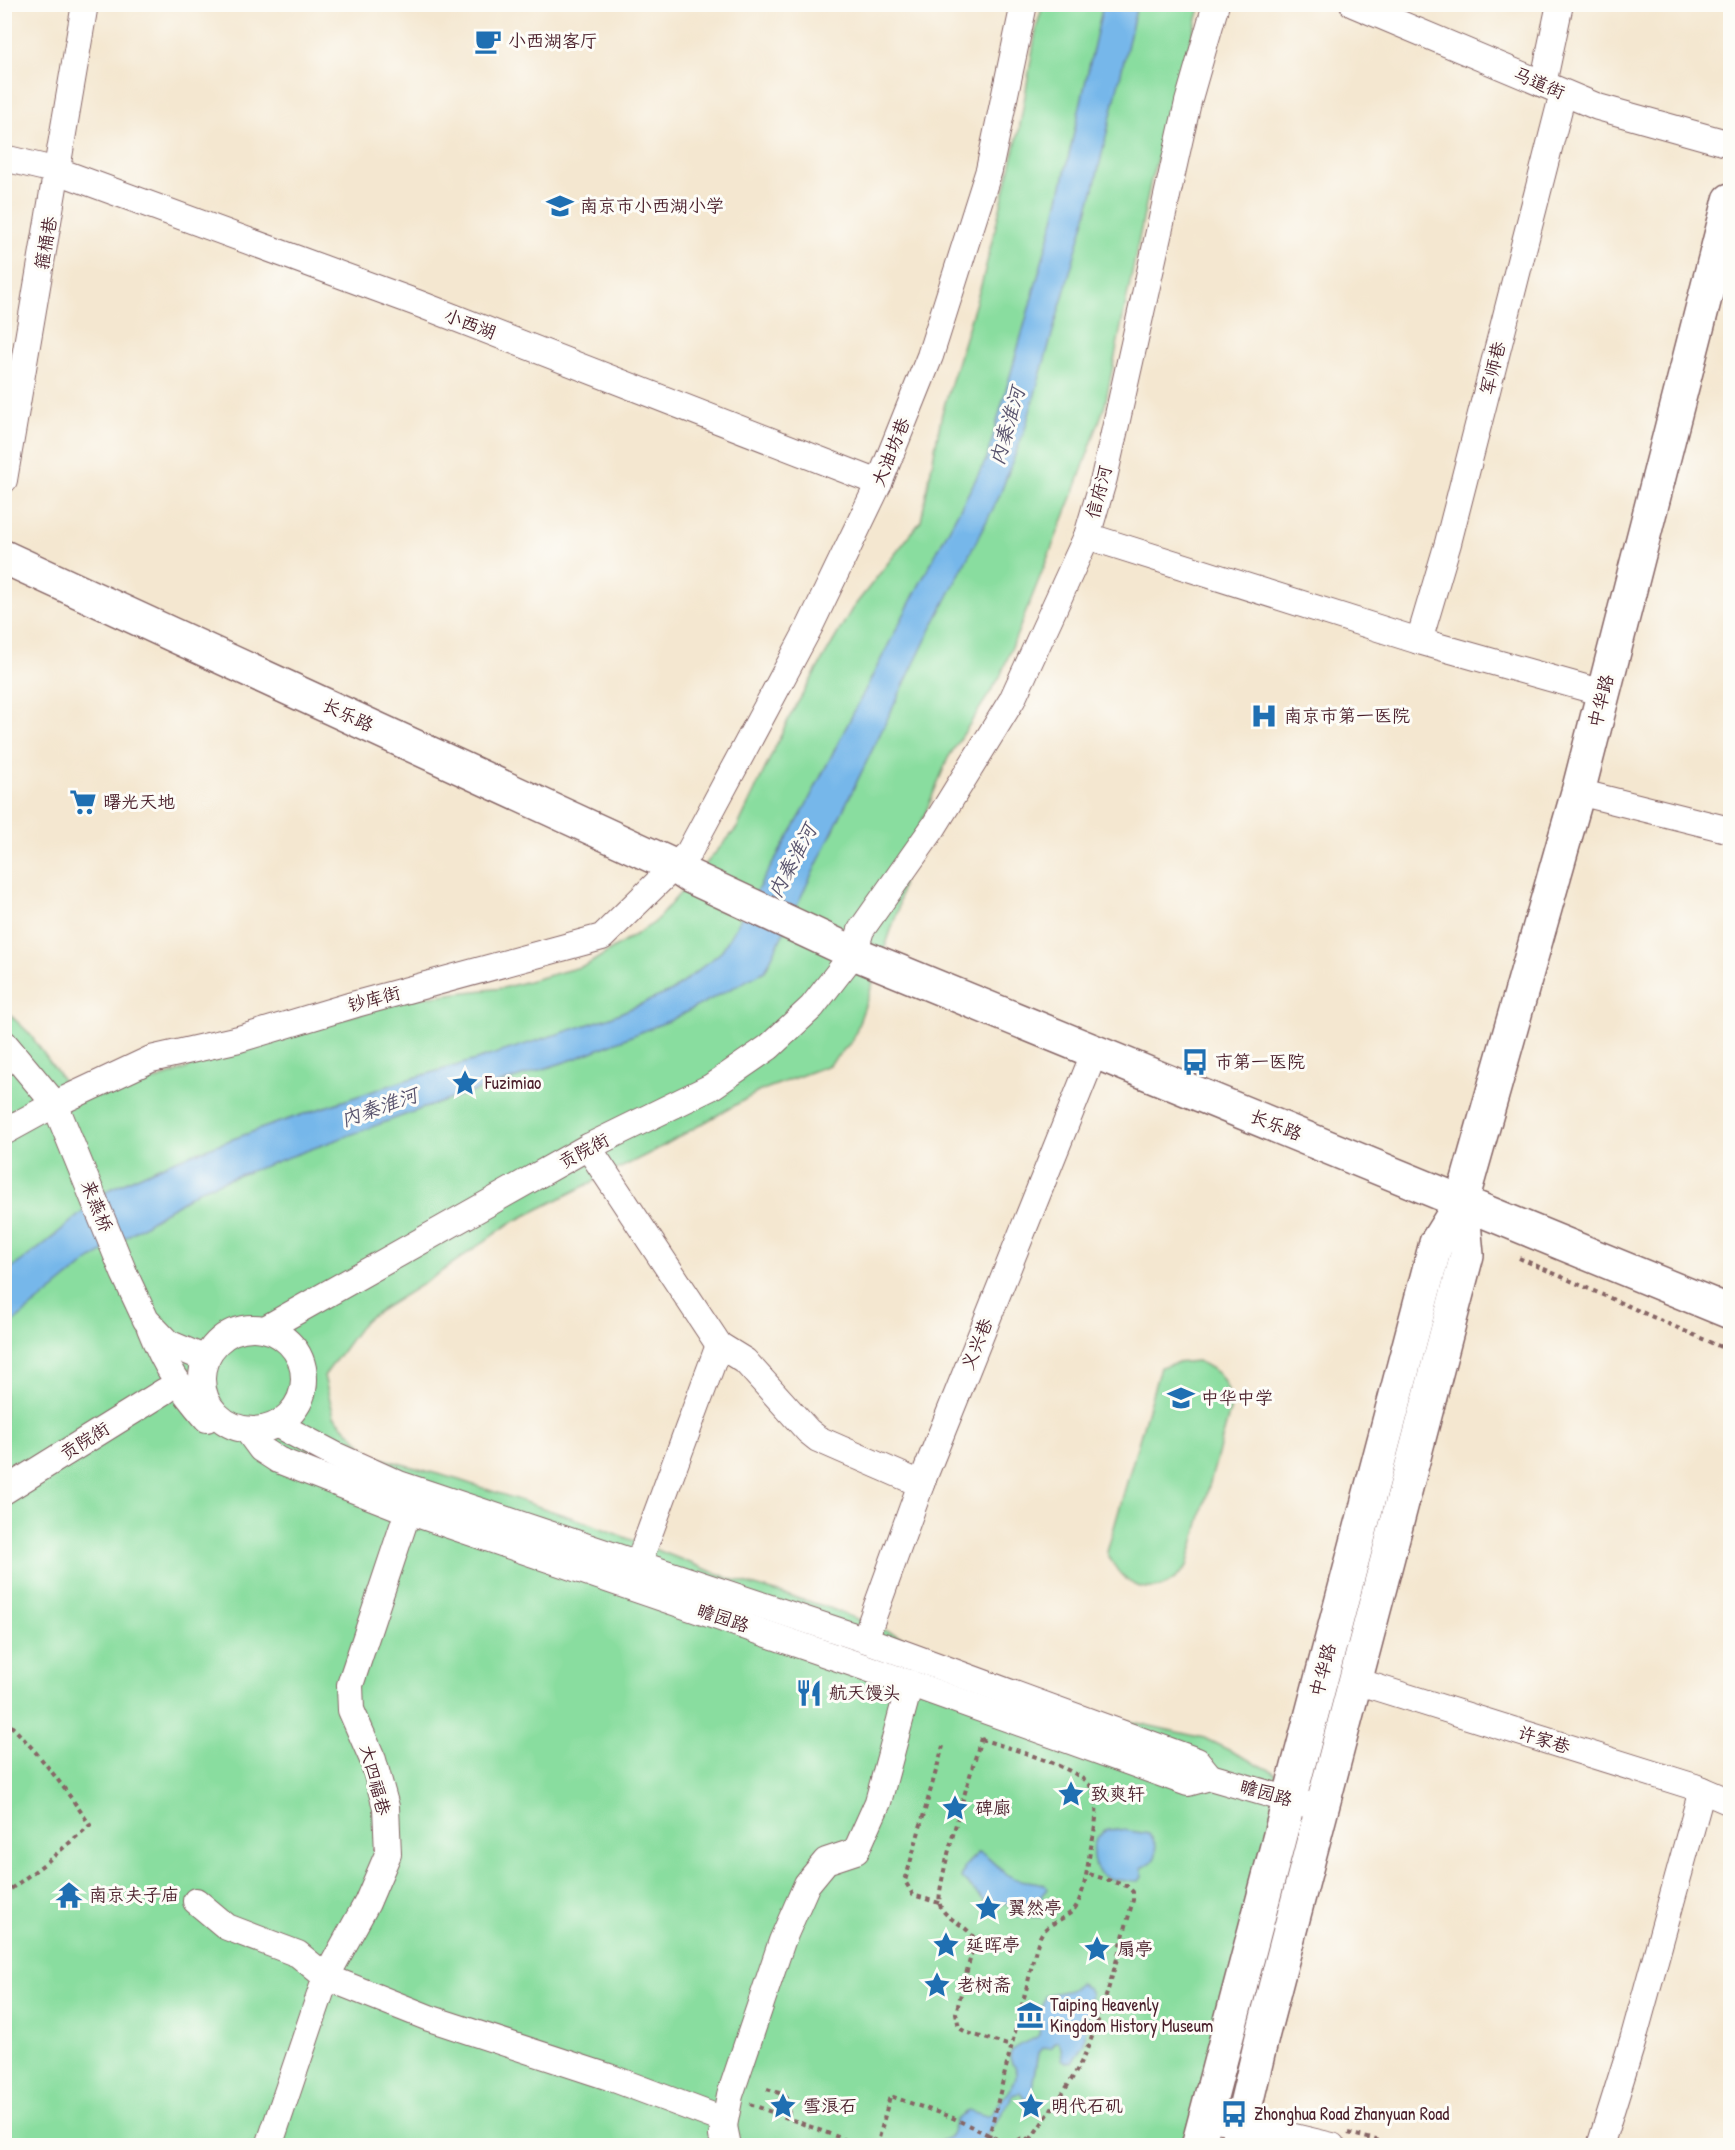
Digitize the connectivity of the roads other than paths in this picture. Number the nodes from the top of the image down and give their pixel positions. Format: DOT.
graph roads {
  1 [pos="85,4"];
  2 [pos="1024,4"];
  3 [pos="1216,4"];
  4 [pos="1353,4"];
  5 [pos="1560,4"];
  6 [pos="1553,89"];
  7 [pos="1731,144"];
  8 [pos="4,158"];
  9 [pos="58,171"];
  10 [pos="1731,200"];
  11 [pos="4,480"];
  12 [pos="879,483"];
  13 [pos="1088,536"];
  14 [pos="4,557"];
  15 [pos="1419,641"];
  16 [pos="1603,693"];
  17 [pos="1578,792"];
  18 [pos="1731,830"];
  19 [pos="682,871"];
  20 [pos="858,941"];
  21 [pos="4,1043"];
  22 [pos="1095,1051"];
  23 [pos="55,1104"];
  24 [pos="4,1132"];
  25 [pos="588,1148"];
  26 [pos="1462,1201"];
  27 [pos="1731,1311"];
  28 [pos="147,1320"];
  29 [pos="265,1329"];
  30 [pos="719,1346"];
  31 [pos="206,1359"];
  32 [pos="165,1391"];
  33 [pos="278,1425"];
  34 [pos="247,1430"];
  35 [pos="278,1460"];
  36 [pos="921,1484"];
  37 [pos="4,1491"];
  38 [pos="408,1511"];
  39 [pos="638,1564"];
  40 [pos="839,1631"];
  41 [pos="868,1641"];
  42 [pos="830,1655"];
  43 [pos="864,1667"];
  44 [pos="1356,1681"];
  45 [pos="910,1683"];
  46 [pos="1210,1777"];
  47 [pos="1702,1790"];
  48 [pos="1731,1802"];
  49 [pos="1322,1809"];
  50 [pos="196,1901"];
  51 [pos="326,1977"];
  52 [pos="726,2130"];
  53 [pos="1202,2131"];
  54 [pos="1239,2135"];
  55 [pos="270,2145"];
  56 [pos="1332,2145"];
  57 [pos="1600,2145"];
  1 -- 9 [label="street, 箍桶巷"];
  2 -- 12 [label="street, 大油坊巷"];
  3 -- 13 [label="street, 信府河"];
  4 -- 6 [label="street, 马道街"];
  5 -- 6 [label="street, 军师巷"];
  6 -- 7 [label="street, 马道街"];
  6 -- 15 [label="street, 军师巷"];
  8 -- 9 [label="street, 小西湖"];
  9 -- 11 [label="street, 箍桶巷"];
  9 -- 12 [label="street, 小西湖"];
  10 -- 16 [label="main road, 中华路"];
  12 -- 19 [label="street, 大油坊巷"];
  13 -- 15 [label="street"];
  13 -- 20 [label="street, 信府河"];
  14 -- 19 [label="main road, 长乐路"];
  15 -- 16 [label="street"];
  16 -- 17 [label="main road, 中华路"];
  17 -- 18 [label="street"];
  17 -- 26 [label="main road, 中华路"];
  19 -- 20 [label="main road, 长乐路"];
  19 -- 23 [label="street, 钞库街"];
  20 -- 22 [label="main road, 长乐路"];
  20 -- 25 [label="street, 贡院街"];
  21 -- 23 [label="street, 来燕桥"];
  22 -- 26 [label="main road, 长乐路"];
  22 -- 36 [label="street, 义兴巷"];
  23 -- 24 [label="street, 钞库街"];
  23 -- 28 [label="street, 来燕桥"];
  25 -- 29 [label="street, 贡院街"];
  25 -- 30 [label="street"];
  26 -- 27 [label="main road, 长乐路"];
  26 -- 44 [label="main road, 中华路"];
  26 -- 53 [label="main road, 中华路"];
  28 -- 31 [label="street"];
  28 -- 35 [label="street"];
  29 -- 31 [label="street"];
  29 -- 33 [label="street"];
  30 -- 36 [label="street"];
  30 -- 39 [label="street"];
  31 -- 34 [label="street"];
  32 -- 37 [label="street, 贡院街"];
  33 -- 34 [label="street"];
  33 -- 39 [label="street, 瞻园路"];
  34 -- 35 [label="street, 瞻园路"];
  35 -- 38 [label="street, 瞻园路"];
  36 -- 41 [label="street, 义兴巷"];
  38 -- 42 [label="street, 瞻园路"];
  38 -- 51 [label="street, 大四福巷"];
  39 -- 40 [label="street, 瞻园路"];
  40 -- 41 [label="street, 瞻园路"];
  40 -- 42 [label="street"];
  41 -- 43 [label="street"];
  41 -- 46 [label="street, 瞻园路"];
  42 -- 43 [label="street, 瞻园路"];
  43 -- 45 [label="street, 瞻园路"];
  44 -- 47 [label="street, 许家巷"];
  44 -- 49 [label="main road, 中华路"];
  45 -- 46 [label="street, 瞻园路"];
  45 -- 52 [label="street"];
  46 -- 49 [label="street, 瞻园路"];
  47 -- 48 [label="street, 许家巷"];
  47 -- 57 [label="street"];
  49 -- 54 [label="main road, 中华路"];
  50 -- 51 [label="street"];
  51 -- 52 [label="street"];
  51 -- 55 [label="street, 大四福巷"];
  53 -- 54 [label="street"];
  54 -- 56 [label="street"];
}
